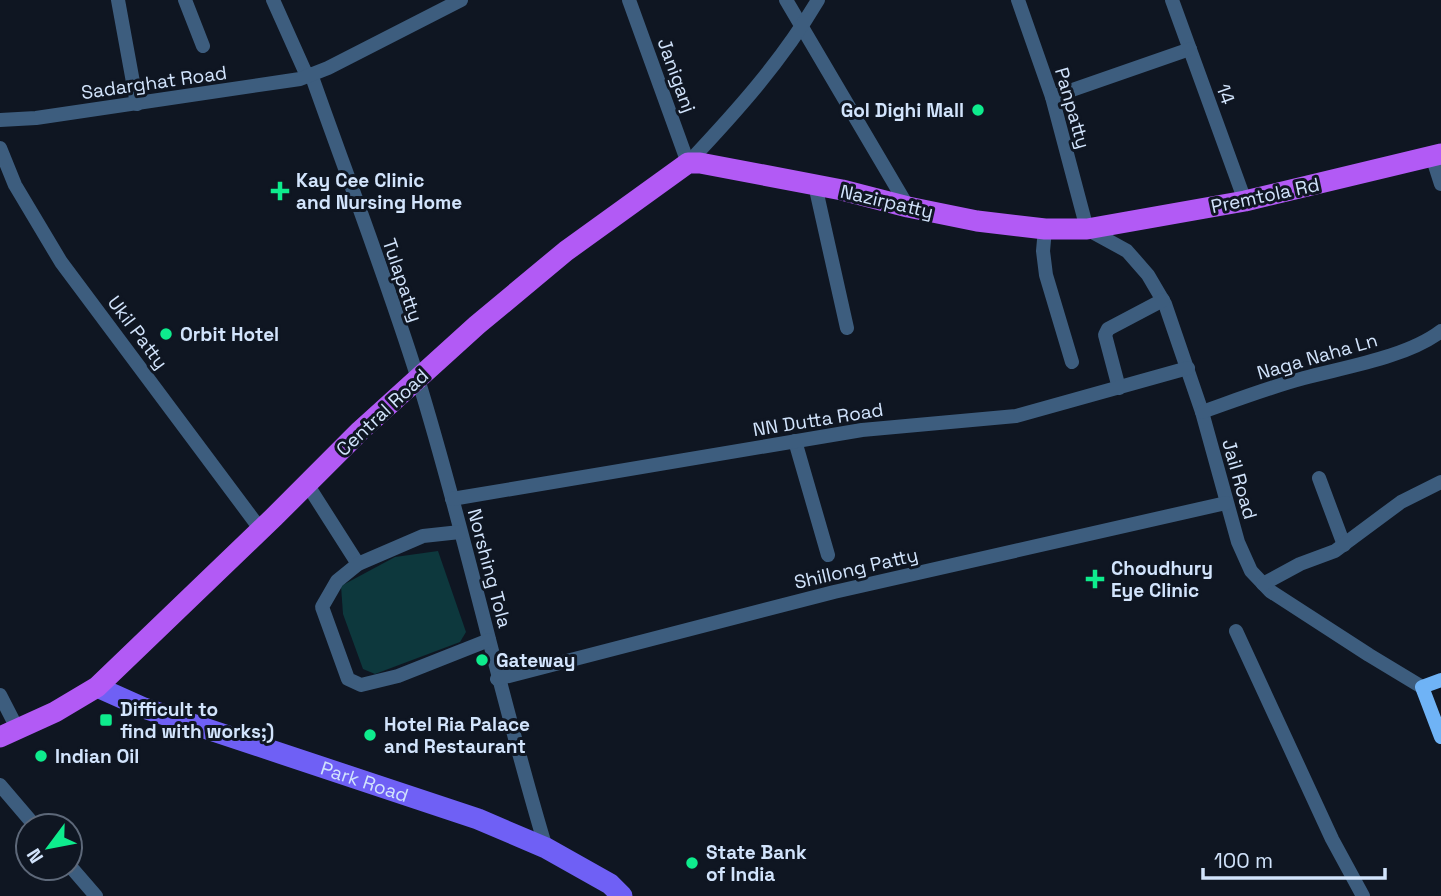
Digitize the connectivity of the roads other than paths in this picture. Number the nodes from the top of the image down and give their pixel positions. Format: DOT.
graph roads {
  1 [pos="118,0"];
  2 [pos="185,0"];
  3 [pos="273,0"];
  4 [pos="461,0"];
  5 [pos="629,0"];
  6 [pos="786,0"];
  7 [pos="818,0"];
  8 [pos="1018,0"];
  9 [pos="1172,0"];
  10 [pos="803,26"];
  11 [pos="203,46"];
  12 [pos="1190,49"];
  13 [pos="309,75"];
  14 [pos="1052,97"];
  15 [pos="137,104"];
  16 [pos="0,120"];
  17 [pos="0,148"];
  18 [pos="1437,155"];
  19 [pos="688,163"];
  20 [pos="1441,184"];
  21 [pos="815,185"];
  22 [pos="1245,201"];
  23 [pos="908,207"];
  24 [pos="1045,229"];
  25 [pos="1087,229"];
  26 [pos="1163,300"];
  27 [pos="847,328"];
  28 [pos="1441,331"];
  29 [pos="1072,362"];
  30 [pos="1188,369"];
  31 [pos="417,378"];
  32 [pos="1119,388"];
  33 [pos="1202,412"];
  34 [pos="795,441"];
  35 [pos="1320,478"];
  36 [pos="1441,482"];
  37 [pos="307,484"];
  38 [pos="452,499"];
  39 [pos="1226,503"];
  40 [pos="261,530"];
  41 [pos="460,532"];
  42 [pos="1344,545"];
  43 [pos="828,555"];
  44 [pos="358,565"];
  45 [pos="1263,584"];
  46 [pos="1236,631"];
  47 [pos="489,640"];
  48 [pos="497,679"];
  49 [pos="1441,680"];
  50 [pos="97,687"];
  51 [pos="1422,687"];
  52 [pos="0,695"];
  53 [pos="9,733"];
  54 [pos="1441,737"];
  55 [pos="0,785"];
  56 [pos="23,812"];
  57 [pos="546,848"];
  58 [pos="84,882"];
  59 [pos="96,896"];
  60 [pos="622,896"];
  61 [pos="1363,896"];
  1 -- 15 [label="street"];
  2 -- 11 [label="street"];
  3 -- 13 [label="street, Tulapatty"];
  4 -- 13 [label="street"];
  5 -- 19 [label="street, Janiganj"];
  6 -- 10 [label="street"];
  7 -- 10 [label="street"];
  8 -- 14 [label="street, Panpatty"];
  9 -- 12 [label="street, 14"];
  10 -- 19 [label="street"];
  10 -- 23 [label="street"];
  12 -- 14 [label="street"];
  12 -- 22 [label="street, 14"];
  13 -- 15 [label="street, Sadarghat Road"];
  13 -- 31 [label="street, Tulapatty"];
  14 -- 25 [label="street, Panpatty"];
  15 -- 16 [label="street, Sadarghat Road"];
  17 -- 40 [label="street, Ukil Patty"];
  18 -- 20 [label="street"];
  18 -- 22 [label="highway, Premtola Rd"];
  19 -- 21 [label="highway, Nazirpatty"];
  19 -- 31 [label="highway, Central Road"];
  21 -- 23 [label="highway, Nazirpatty"];
  21 -- 27 [label="street"];
  22 -- 25 [label="highway, Premtola Rd"];
  23 -- 24 [label="highway, Nazirpatty"];
  24 -- 25 [label="highway, Nazirpatty"];
  24 -- 29 [label="street"];
  25 -- 26 [label="street, Jail Road"];
  26 -- 30 [label="street, Jail Road"];
  26 -- 32 [label="street"];
  28 -- 33 [label="street, Naga Naha Ln"];
  30 -- 32 [label="street, NN Dutta Road"];
  30 -- 33 [label="street, Jail Road"];
  31 -- 37 [label="highway, Central Road"];
  31 -- 38 [label="street, Norshing Tola"];
  32 -- 34 [label="street, NN Dutta Road"];
  33 -- 39 [label="street, Jail Road"];
  34 -- 38 [label="street, NN Dutta Road"];
  34 -- 43 [label="street"];
  35 -- 42 [label="street"];
  36 -- 42 [label="street"];
  37 -- 40 [label="highway, Central Road"];
  37 -- 44 [label="street"];
  38 -- 41 [label="street, Norshing Tola"];
  39 -- 45 [label="street, Jail Road"];
  39 -- 48 [label="street, Shillong Patty"];
  40 -- 50 [label="highway, Central Road"];
  41 -- 44 [label="street"];
  41 -- 47 [label="street, Norshing Tola"];
  42 -- 45 [label="street"];
  44 -- 47 [label="street"];
  45 -- 51 [label="street, Jail Road"];
  46 -- 61 [label="street"];
  47 -- 48 [label="street, Norshing Tola"];
  48 -- 57 [label="street, Norshing Tola"];
  49 -- 51 [label="main road"];
  50 -- 53 [label="highway, Central Road"];
  50 -- 57 [label="main road, Park Road"];
  51 -- 54 [label="main road"];
  52 -- 53 [label="street"];
  55 -- 56 [label="street"];
  57 -- 60 [label="main road, Park Road"];
  58 -- 59 [label="street"];
}
